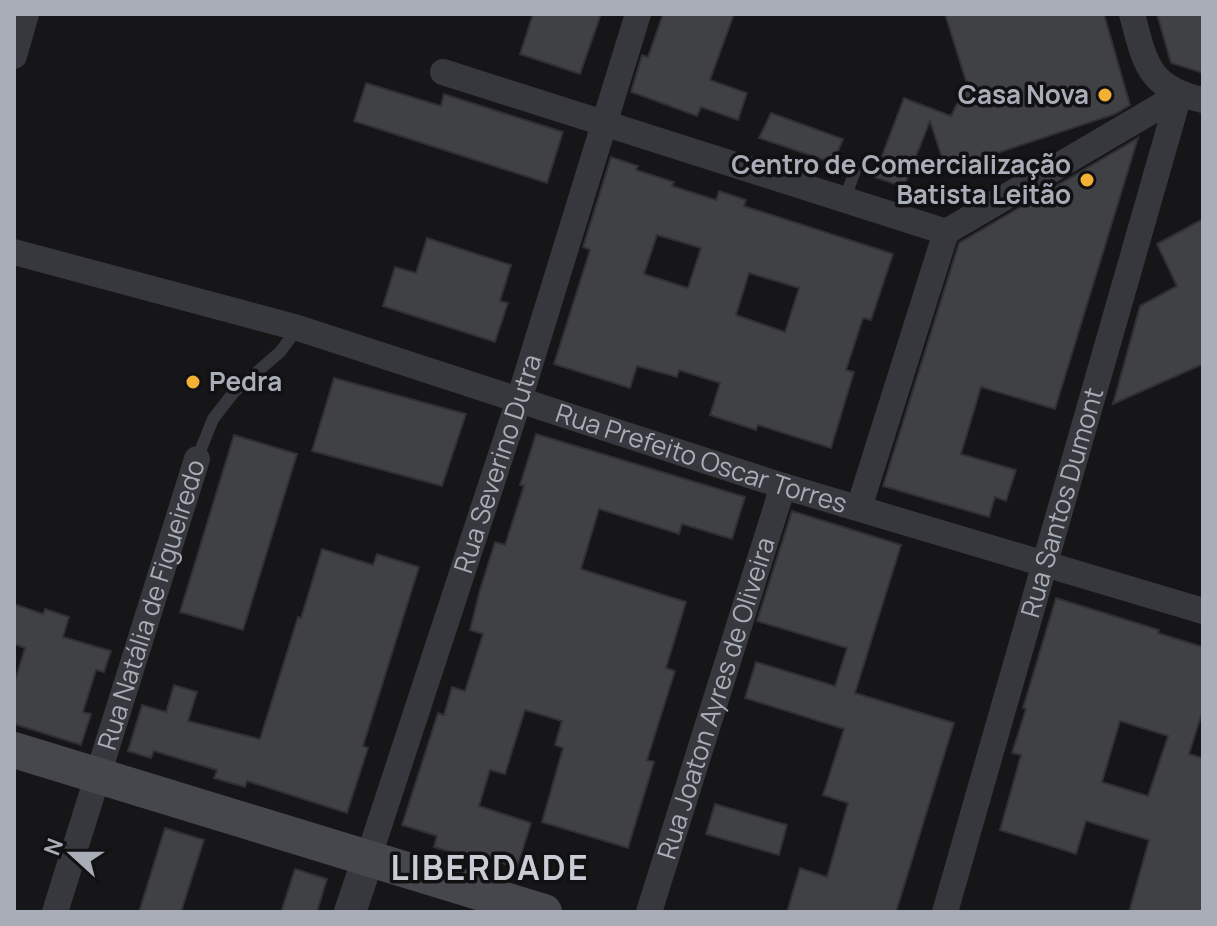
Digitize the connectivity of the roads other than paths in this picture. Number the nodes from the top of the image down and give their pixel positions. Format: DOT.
graph roads {
  1 [pos="26,14"];
  2 [pos="638,14"];
  3 [pos="1132,14"];
  4 [pos="14,56"];
  5 [pos="443,72"];
  6 [pos="1191,97"];
  7 [pos="605,125"];
  8 [pos="855,171"];
  9 [pos="845,198"];
  10 [pos="946,232"];
  11 [pos="14,252"];
  12 [pos="298,328"];
  13 [pos="519,400"];
  14 [pos="197,459"];
  15 [pos="783,486"];
  16 [pos="859,508"];
  17 [pos="1046,563"];
  18 [pos="1203,611"];
  19 [pos="14,750"];
  20 [pos="99,775"];
  21 [pos="368,859"];
  22 [pos="55,912"];
  23 [pos="350,912"];
  24 [pos="544,912"];
  25 [pos="649,912"];
  26 [pos="945,912"];
  1 -- 4 [label="street"];
  2 -- 7 [label="street, Rua Severino Dutra"];
  3 -- 6 [label="street"];
  5 -- 7 [label="street"];
  6 -- 10 [label="street"];
  6 -- 17 [label="street, Rua Santos Dumont"];
  7 -- 9 [label="street"];
  7 -- 13 [label="street, Rua Severino Dutra"];
  8 -- 9 [label="lane"];
  9 -- 10 [label="street"];
  10 -- 16 [label="street"];
  11 -- 12 [label="street, Rua Prefeito Oscar Torres"];
  12 -- 13 [label="street, Rua Prefeito Oscar Torres"];
  12 -- 14 [label="lane, Rua Natália de Figueiredo"];
  13 -- 15 [label="street, Rua Prefeito Oscar Torres"];
  13 -- 21 [label="street, Rua Severino Dutra"];
  14 -- 20 [label="street, Rua Natália de Figueiredo"];
  15 -- 16 [label="street, Rua Prefeito Oscar Torres"];
  15 -- 25 [label="street, Rua Joaton Ayres de Oliveira"];
  16 -- 17 [label="street, Rua Prefeito Oscar Torres"];
  17 -- 18 [label="street, Rua Prefeito Oscar Torres"];
  17 -- 26 [label="street, Rua Santos Dumont"];
  19 -- 20 [label="main road"];
  20 -- 21 [label="main road"];
  20 -- 22 [label="street, Rua Natália de Figueiredo"];
  21 -- 23 [label="street, Rua Severino Dutra"];
  21 -- 24 [label="main road"];
}
